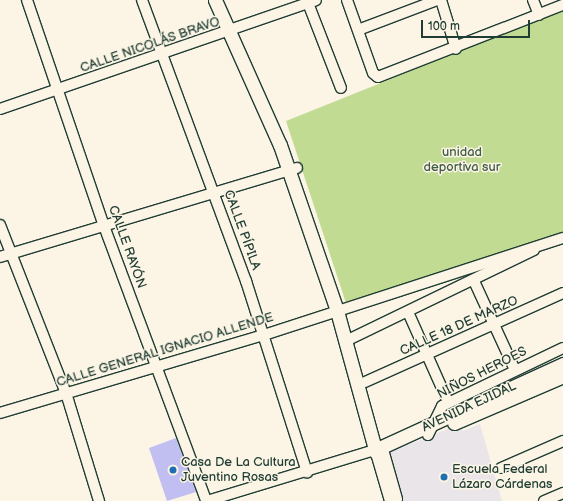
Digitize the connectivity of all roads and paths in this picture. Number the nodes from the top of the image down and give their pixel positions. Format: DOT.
graph roads {
  1 [pos="27,0"];
  2 [pos="142,0"];
  3 [pos="215,0"];
  4 [pos="223,0"];
  5 [pos="348,0"];
  6 [pos="437,0"];
  7 [pos="441,0"];
  8 [pos="533,0"];
  9 [pos="312,1"];
  10 [pos="563,5"];
  11 [pos="539,15"];
  12 [pos="234,30"];
  13 [pos="358,30"];
  14 [pos="456,49"];
  15 [pos="164,54"];
  16 [pos="341,88"];
  17 [pos="58,90"];
  18 [pos="0,109"];
  19 [pos="293,169"];
  20 [pos="215,194"];
  21 [pos="0,225"];
  22 [pos="104,226"];
  23 [pos="562,242"];
  24 [pos="534,250"];
  25 [pos="10,254"];
  26 [pos="0,257"];
  27 [pos="474,281"];
  28 [pos="563,294"];
  29 [pos="340,310"];
  30 [pos="408,312"];
  31 [pos="495,326"];
  32 [pos="264,335"];
  33 [pos="352,338"];
  34 [pos="563,348"];
  35 [pos="428,356"];
  36 [pos="563,364"];
  37 [pos="158,366"];
  38 [pos="515,370"];
  39 [pos="563,376"];
  40 [pos="365,382"];
  41 [pos="66,393"];
  42 [pos="448,402"];
  43 [pos="0,413"];
  44 [pos="430,430"];
  45 [pos="563,441"];
  46 [pos="377,452"];
  47 [pos="501,468"];
  48 [pos="307,472"];
  49 [pos="563,493"];
  50 [pos="99,501"];
  51 [pos="206,501"];
  52 [pos="394,501"];
  53 [pos="544,501"];
  1 -- 17 [label="street, CALLE RAYÓN"];
  2 -- 15 [label="street, CALLE PÍPILA"];
  3 -- 12 [label="main road"];
  4 -- 12 [label="main road"];
  5 -- 13 [label="street"];
  6 -- 13 [label="street"];
  7 -- 14 [label="street"];
  8 -- 11 [label="street"];
  9 -- 12 [label="street, CALLE NICOLÁS BRAVO"];
  9 -- 16 [label="street, CALLE NICOLÁS BRAVO"];
  10 -- 11 [label="street"];
  11 -- 14 [label="street"];
  12 -- 15 [label="street, CALLE NICOLÁS BRAVO"];
  12 -- 19 [label="main road"];
  13 -- 14 [label="street"];
  15 -- 17 [label="street, CALLE NICOLÁS BRAVO"];
  15 -- 20 [label="street, CALLE PÍPILA"];
  17 -- 18 [label="street, CALLE NICOLÁS BRAVO"];
  17 -- 22 [label="street, CALLE RAYÓN"];
  19 -- 20 [label="street"];
  19 -- 29 [label="main road"];
  20 -- 22 [label="street"];
  20 -- 32 [label="street, CALLE PÍPILA"];
  21 -- 25 [label="street"];
  22 -- 25 [label="street"];
  22 -- 37 [label="street, CALLE RAYÓN"];
  23 -- 24 [label="street"];
  24 -- 27 [label="street"];
  24 -- 29 [label="street, CALLE GENERAL IGNACIO ALLENDE"];
  25 -- 26 [label="street"];
  25 -- 41 [label="street"];
  27 -- 30 [label="street"];
  27 -- 31 [label="street"];
  28 -- 31 [label="street, CALLE 18 DE MARZO"];
  29 -- 32 [label="street, CALLE GENERAL IGNACIO ALLENDE"];
  29 -- 33 [label="main road"];
  29 -- 46 [label="main road"];
  30 -- 33 [label="street"];
  30 -- 35 [label="street"];
  31 -- 35 [label="street, CALLE 18 DE MARZO"];
  31 -- 38 [label="street"];
  32 -- 37 [label="street, CALLE GENERAL IGNACIO ALLENDE"];
  32 -- 48 [label="street, CALLE PÍPILA"];
  33 -- 40 [label="main road"];
  34 -- 38 [label="street, NIÑOS HEROES"];
  35 -- 40 [label="street, CALLE 18 DE MARZO"];
  35 -- 42 [label="street"];
  36 -- 44 [label="main road, AVENIDA EJIDAL"];
  37 -- 41 [label="street, CALLE GENERAL IGNACIO ALLENDE"];
  37 -- 51 [label="street, CALLE RAYÓN"];
  38 -- 42 [label="street, NIÑOS HEROES"];
  39 -- 44 [label="main road, AVENIDA EJIDAL"];
  40 -- 46 [label="main road"];
  41 -- 43 [label="street, CALLE GENERAL IGNACIO ALLENDE"];
  41 -- 50 [label="street"];
  42 -- 44 [label="street, NIÑOS HEROES"];
  44 -- 46 [label="main road, AVENIDA EJIDAL"];
  45 -- 47 [label="street"];
  46 -- 48 [label="street"];
  46 -- 52 [label="street"];
  48 -- 51 [label="street"];
  49 -- 53 [label="street"];
}
